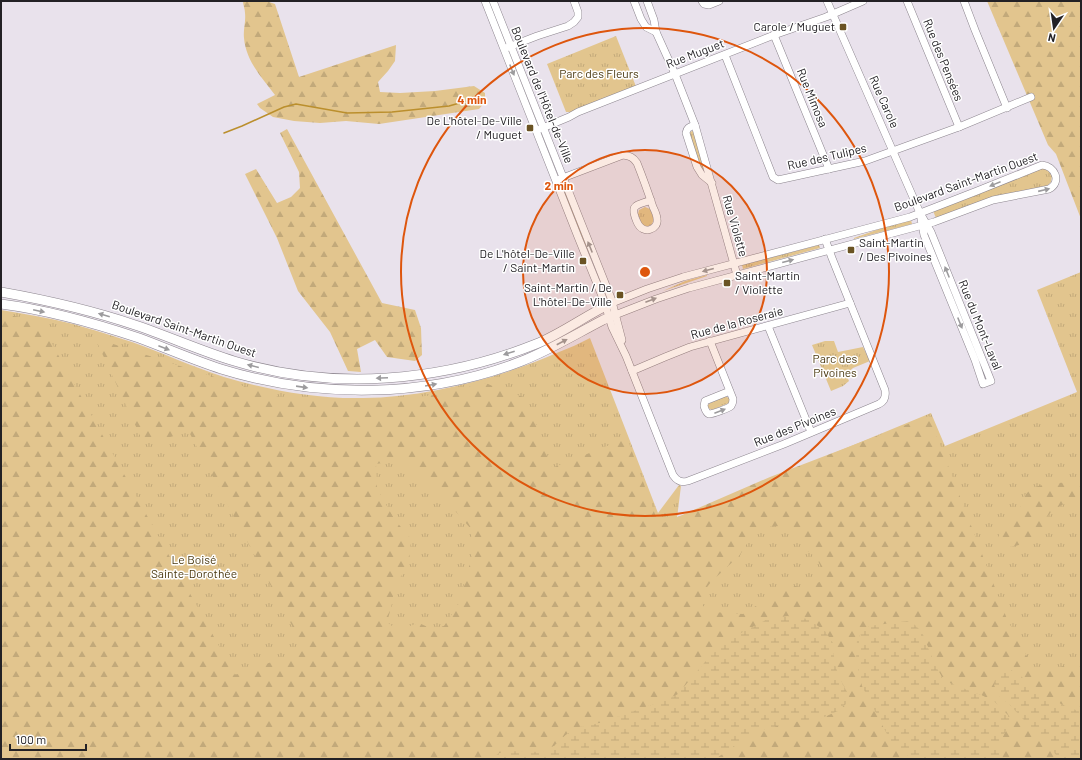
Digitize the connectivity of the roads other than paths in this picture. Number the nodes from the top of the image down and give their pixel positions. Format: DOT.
graph roads {
  1 [pos="484,1"];
  2 [pos="493,1"];
  3 [pos="574,1"];
  4 [pos="634,1"];
  5 [pos="647,1"];
  6 [pos="702,1"];
  7 [pos="719,1"];
  8 [pos="827,1"];
  9 [pos="863,1"];
  10 [pos="907,1"];
  11 [pos="964,1"];
  12 [pos="833,14"];
  13 [pos="656,32"];
  14 [pos="774,35"];
  15 [pos="507,47"];
  16 [pos="725,54"];
  17 [pos="675,74"];
  18 [pos="1031,97"];
  19 [pos="1006,108"];
  20 [pos="695,125"];
  21 [pos="959,127"];
  22 [pos="540,130"];
  23 [pos="893,150"];
  24 [pos="829,169"];
  25 [pos="559,179"];
  26 [pos="712,183"];
  27 [pos="651,200"];
  28 [pos="920,213"];
  29 [pos="924,224"];
  30 [pos="826,239"];
  31 [pos="829,250"];
  32 [pos="734,263"];
  33 [pos="737,275"];
  34 [pos="1,292"];
  35 [pos="850,303"];
  36 [pos="1,304"];
  37 [pos="609,305"];
  38 [pos="612,316"];
  39 [pos="768,326"];
  40 [pos="710,341"];
  41 [pos="626,356"];
  42 [pos="632,371"];
  43 [pos="730,391"];
  44 [pos="811,432"];
  1 -- 15 [label="street, Boulevard de l'Hôtel-de-Ville"];
  2 -- 15 [label="street, Boulevard de l'Hôtel-de-Ville"];
  3 -- 15 [label="street"];
  4 -- 13 [label="street, Rue Violette"];
  5 -- 13 [label="street, Rue Violette"];
  6 -- 7 [label="street"];
  8 -- 12 [label="street, Rue Carole"];
  9 -- 12 [label="street, Rue Muguet"];
  10 -- 21 [label="street, Rue des Pensées"];
  11 -- 19 [label="street"];
  12 -- 14 [label="street, Rue Muguet"];
  12 -- 23 [label="street, Rue Carole"];
  13 -- 17 [label="street, Rue Violette"];
  14 -- 16 [label="street, Rue Muguet"];
  14 -- 24 [label="street, Rue Mimosa"];
  15 -- 22 [label="street, Boulevard de l'Hôtel-de-Ville"];
  16 -- 17 [label="street, Rue Muguet"];
  16 -- 24 [label="street, Rue des Tulipes"];
  17 -- 20 [label="street, Rue Violette"];
  17 -- 22 [label="street, Rue Muguet"];
  18 -- 19 [label="street, Rue des Tulipes"];
  19 -- 21 [label="street, Rue des Tulipes"];
  20 -- 26 [label="street, Rue Violette"];
  20 -- 26 [label="street, Rue Violette"];
  21 -- 23 [label="street, Rue des Tulipes"];
  22 -- 25 [label="street, Boulevard de l'Hôtel-de-Ville"];
  23 -- 24 [label="street, Rue des Tulipes"];
  23 -- 28 [label="street, Rue Carole"];
  25 -- 27 [label="street"];
  25 -- 37 [label="street, Boulevard de l'Hôtel-de-Ville"];
  26 -- 32 [label="street, Rue Violette"];
  28 -- 29 [label="street, Rue Carole"];
  29 -- 28 [label="street, Boulevard Saint-Martin Ouest, one-way"];
  28 -- 30 [label="street, Boulevard Saint-Martin Ouest"];
  29 -- 29 [label="street, Rue du Mont-Laval, one-way"];
  29 -- 31 [label="street, Boulevard Saint-Martin Ouest"];
  30 -- 31 [label="street, Rue des Pivoines"];
  30 -- 32 [label="street, Boulevard Saint-Martin Ouest"];
  33 -- 31 [label="street, Boulevard Saint-Martin Ouest, one-way"];
  31 -- 35 [label="street, Rue des Pivoines"];
  32 -- 33 [label="street, Rue Violette"];
  32 -- 37 [label="street, Boulevard Saint-Martin Ouest, one-way"];
  38 -- 33 [label="street, Boulevard Saint-Martin Ouest, one-way"];
  37 -- 34 [label="main road, Boulevard Saint-Martin Ouest, one-way"];
  35 -- 39 [label="street, Rue de la Roseraie"];
  35 -- 44 [label="street, Rue des Pivoines"];
  36 -- 38 [label="main road, Boulevard Saint-Martin Ouest, one-way"];
  37 -- 38 [label="street, Boulevard de l'Hôtel-de-Ville"];
  38 -- 41 [label="street, Boulevard de l'Hôtel-de-Ville"];
  39 -- 40 [label="street, Rue de la Roseraie"];
  39 -- 44 [label="street"];
  40 -- 42 [label="street, Rue de la Roseraie"];
  40 -- 43 [label="street"];
  41 -- 42 [label="street, Rue des Pivoines"];
  42 -- 44 [label="street, Rue des Pivoines"];
}
